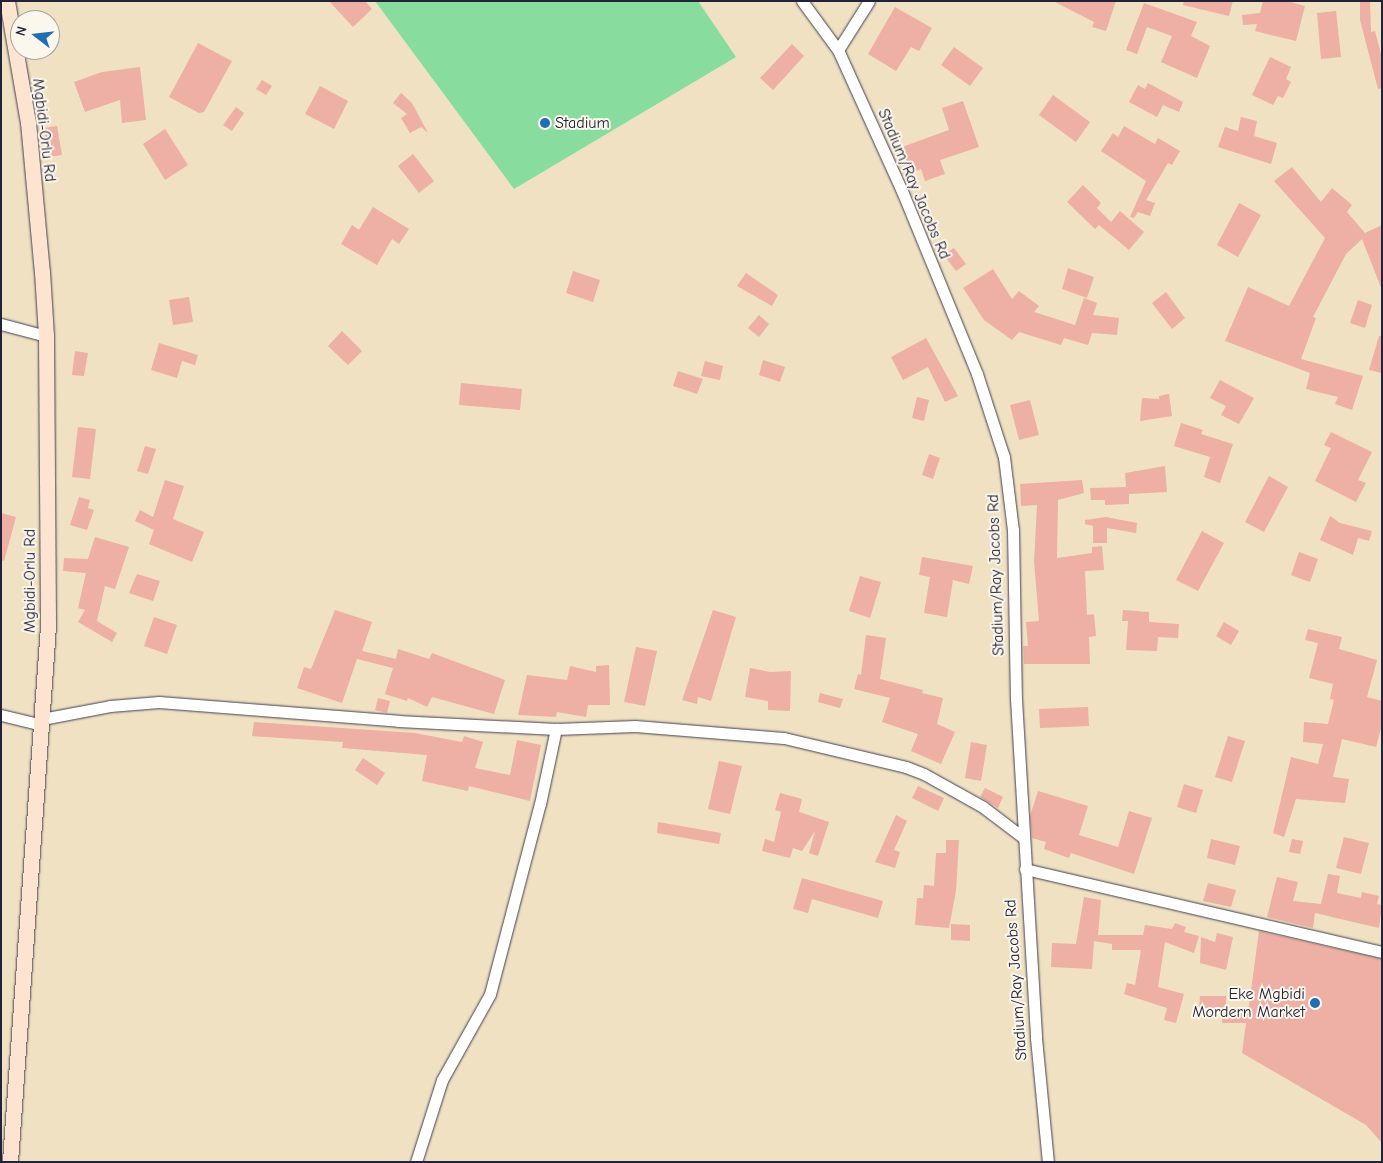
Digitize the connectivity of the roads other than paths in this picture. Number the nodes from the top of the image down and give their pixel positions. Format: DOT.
graph roads {
  1 [pos="7,1"];
  2 [pos="802,1"];
  3 [pos="868,1"];
  4 [pos="838,50"];
  5 [pos="1,324"];
  6 [pos="46,336"];
  7 [pos="1,715"];
  8 [pos="42,722"];
  9 [pos="556,729"];
  10 [pos="1024,838"];
  11 [pos="1025,869"];
  12 [pos="1382,952"];
  13 [pos="10,1162"];
  14 [pos="416,1162"];
  15 [pos="1048,1162"];
  1 -- 6 [label="main road, Mgbidi-Orlu Rd"];
  2 -- 4 [label="street, Stadium/Ray Jacobs Rd"];
  3 -- 4 [label="street"];
  4 -- 10 [label="street, Stadium/Ray Jacobs Rd"];
  5 -- 6 [label="street"];
  6 -- 8 [label="main road, Mgbidi-Orlu Rd"];
  7 -- 8 [label="street"];
  8 -- 9 [label="street"];
  8 -- 13 [label="main road, Mgbidi-Orlu Rd"];
  9 -- 10 [label="street"];
  9 -- 14 [label="street"];
  10 -- 11 [label="street, Stadium/Ray Jacobs Rd"];
  11 -- 12 [label="street"];
  11 -- 15 [label="street, Stadium/Ray Jacobs Rd"];
}
